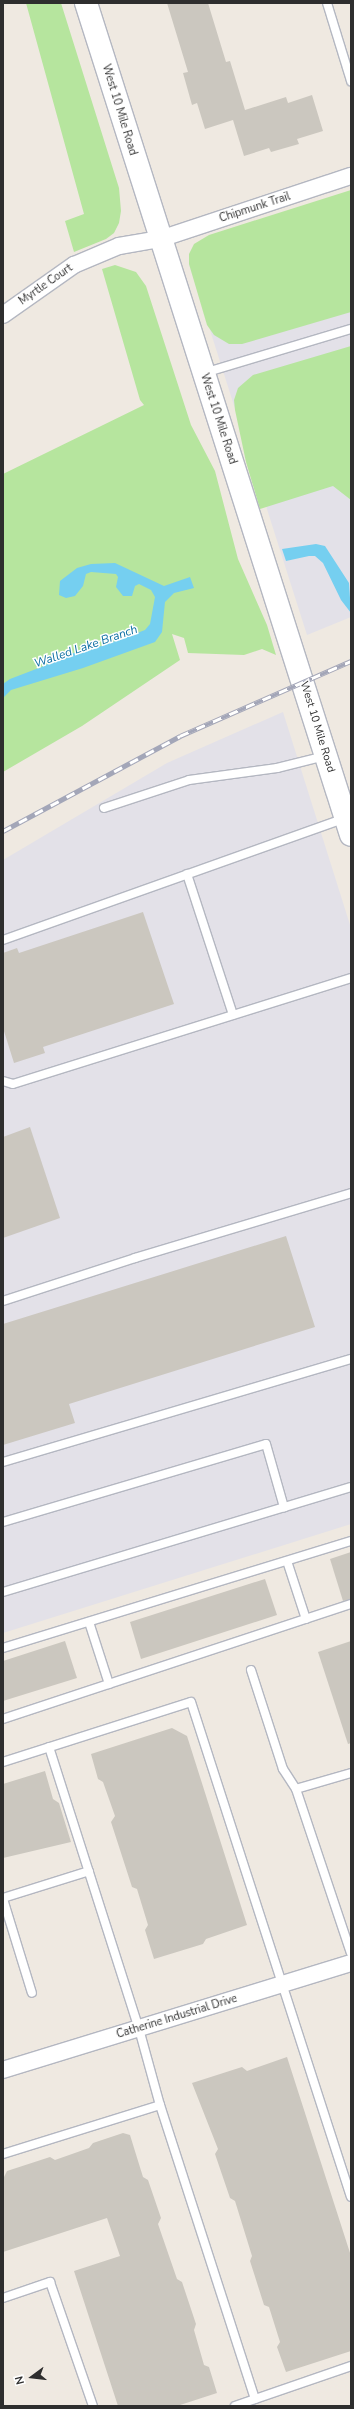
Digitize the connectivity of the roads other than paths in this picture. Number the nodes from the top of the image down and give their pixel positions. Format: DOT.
graph roads {
  1 [pos="86,3"];
  2 [pos="327,3"];
  3 [pos="351,81"];
  4 [pos="351,176"];
  5 [pos="160,239"];
  6 [pos="3,315"];
  7 [pos="351,329"];
  8 [pos="204,373"];
  9 [pos="326,755"];
  10 [pos="104,808"];
  11 [pos="348,826"];
  12 [pos="187,874"];
  13 [pos="3,940"];
  14 [pos="351,978"];
  15 [pos="233,1015"];
  16 [pos="3,1081"];
  17 [pos="13,1084"];
  18 [pos="3,1086"];
  19 [pos="351,1193"];
  20 [pos="3,1301"];
  21 [pos="351,1359"];
  22 [pos="3,1462"];
  23 [pos="351,1487"];
  24 [pos="284,1507"];
  25 [pos="3,1522"];
  26 [pos="351,1541"];
  27 [pos="287,1560"];
  28 [pos="3,1592"];
  29 [pos="351,1604"];
  30 [pos="306,1619"];
  31 [pos="89,1622"];
  32 [pos="3,1648"];
  33 [pos="251,1670"];
  34 [pos="109,1684"];
  35 [pos="3,1719"];
  36 [pos="49,1747"];
  37 [pos="3,1762"];
  38 [pos="351,1773"];
  39 [pos="296,1789"];
  40 [pos="89,1871"];
  41 [pos="3,1899"];
  42 [pos="351,1953"];
  43 [pos="351,1963"];
  44 [pos="283,1984"];
  45 [pos="32,1993"];
  46 [pos="139,2029"];
  47 [pos="3,2070"];
  48 [pos="160,2105"];
  49 [pos="3,2154"];
  50 [pos="351,2197"];
  51 [pos="3,2298"];
  52 [pos="351,2366"];
  53 [pos="256,2399"];
  54 [pos="94,2406"];
  55 [pos="235,2406"];
  1 -- 5 [label="main road, West 10 Mile Road"];
  2 -- 3 [label="lane"];
  4 -- 5 [label="street, Chipmunk Trail"];
  5 -- 6 [label="street, Myrtle Court"];
  5 -- 8 [label="main road, West 10 Mile Road"];
  7 -- 8 [label="lane"];
  8 -- 9 [label="main road, West 10 Mile Road"];
  9 -- 10 [label="lane"];
  9 -- 11 [label="main road, West 10 Mile Road"];
  11 -- 12 [label="lane"];
  12 -- 13 [label="lane"];
  12 -- 15 [label="lane"];
  14 -- 15 [label="lane"];
  15 -- 17 [label="lane"];
  16 -- 17 [label="lane"];
  17 -- 18 [label="lane"];
  19 -- 20 [label="lane"];
  21 -- 22 [label="lane"];
  23 -- 24 [label="lane"];
  24 -- 25 [label="lane"];
  24 -- 28 [label="lane"];
  26 -- 27 [label="lane"];
  27 -- 30 [label="lane"];
  27 -- 31 [label="lane"];
  29 -- 30 [label="lane"];
  30 -- 34 [label="lane"];
  31 -- 32 [label="lane"];
  31 -- 34 [label="lane"];
  33 -- 39 [label="lane"];
  34 -- 35 [label="lane"];
  36 -- 37 [label="lane"];
  36 -- 40 [label="lane"];
  36 -- 44 [label="lane"];
  38 -- 39 [label="lane"];
  39 -- 42 [label="lane"];
  40 -- 41 [label="lane"];
  40 -- 46 [label="lane"];
  41 -- 45 [label="lane"];
  43 -- 44 [label="street, Catherine Industrial Drive"];
  44 -- 46 [label="street, Catherine Industrial Drive"];
  44 -- 50 [label="lane"];
  46 -- 47 [label="street, Catherine Industrial Drive"];
  46 -- 48 [label="lane"];
  48 -- 49 [label="lane"];
  48 -- 53 [label="lane"];
  51 -- 54 [label="lane"];
  52 -- 53 [label="lane"];
  53 -- 55 [label="lane"];
}
